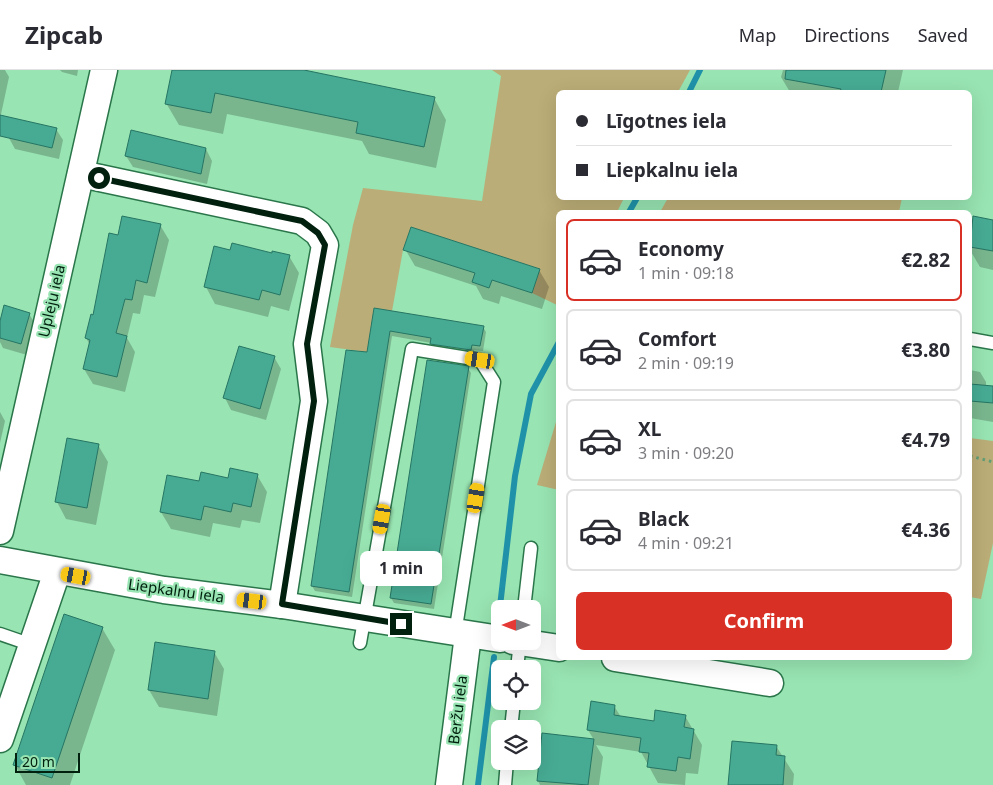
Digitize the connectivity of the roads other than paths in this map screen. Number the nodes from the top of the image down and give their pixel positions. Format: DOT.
graph roads {
  1 [pos="104,70"];
  2 [pos="80,174"];
  3 [pos="972,339"];
  4 [pos="993,343"];
  5 [pos="0,532"];
  6 [pos="531,548"];
  7 [pos="0,560"];
  8 [pos="58,572"];
  9 [pos="525,600"];
  10 [pos="282,604"];
  11 [pos="365,617"];
  12 [pos="0,634"];
  13 [pos="462,635"];
  14 [pos="491,638"];
  15 [pos="360,643"];
  16 [pos="32,645"];
  17 [pos="541,645"];
  18 [pos="556,648"];
  19 [pos="628,660"];
  20 [pos="770,682"];
  21 [pos="0,739"];
  22 [pos="506,770"];
  23 [pos="449,785"];
  24 [pos="505,785"];
  1 -- 2 [label="street, Upleju iela"];
  2 -- 5 [label="street, Upleju iela"];
  2 -- 10 [label="street"];
  3 -- 4 [label="lane"];
  6 -- 9 [label="lane"];
  7 -- 8 [label="street, Liepkalnu iela"];
  8 -- 10 [label="street, Liepkalnu iela"];
  8 -- 16 [label="street"];
  10 -- 11 [label="street, Liepkalnu iela"];
  11 -- 13 [label="street, Liepkalnu iela"];
  11 -- 13 [label="lane"];
  11 -- 15 [label="lane"];
  12 -- 16 [label="lane"];
  13 -- 14 [label="street, Liepkalnu iela"];
  13 -- 23 [label="street, Beržu iela"];
  16 -- 21 [label="street"];
  17 -- 18 [label="street, Liepkalnu iela"];
  19 -- 20 [label="street"];
  22 -- 24 [label="lane"];
}
